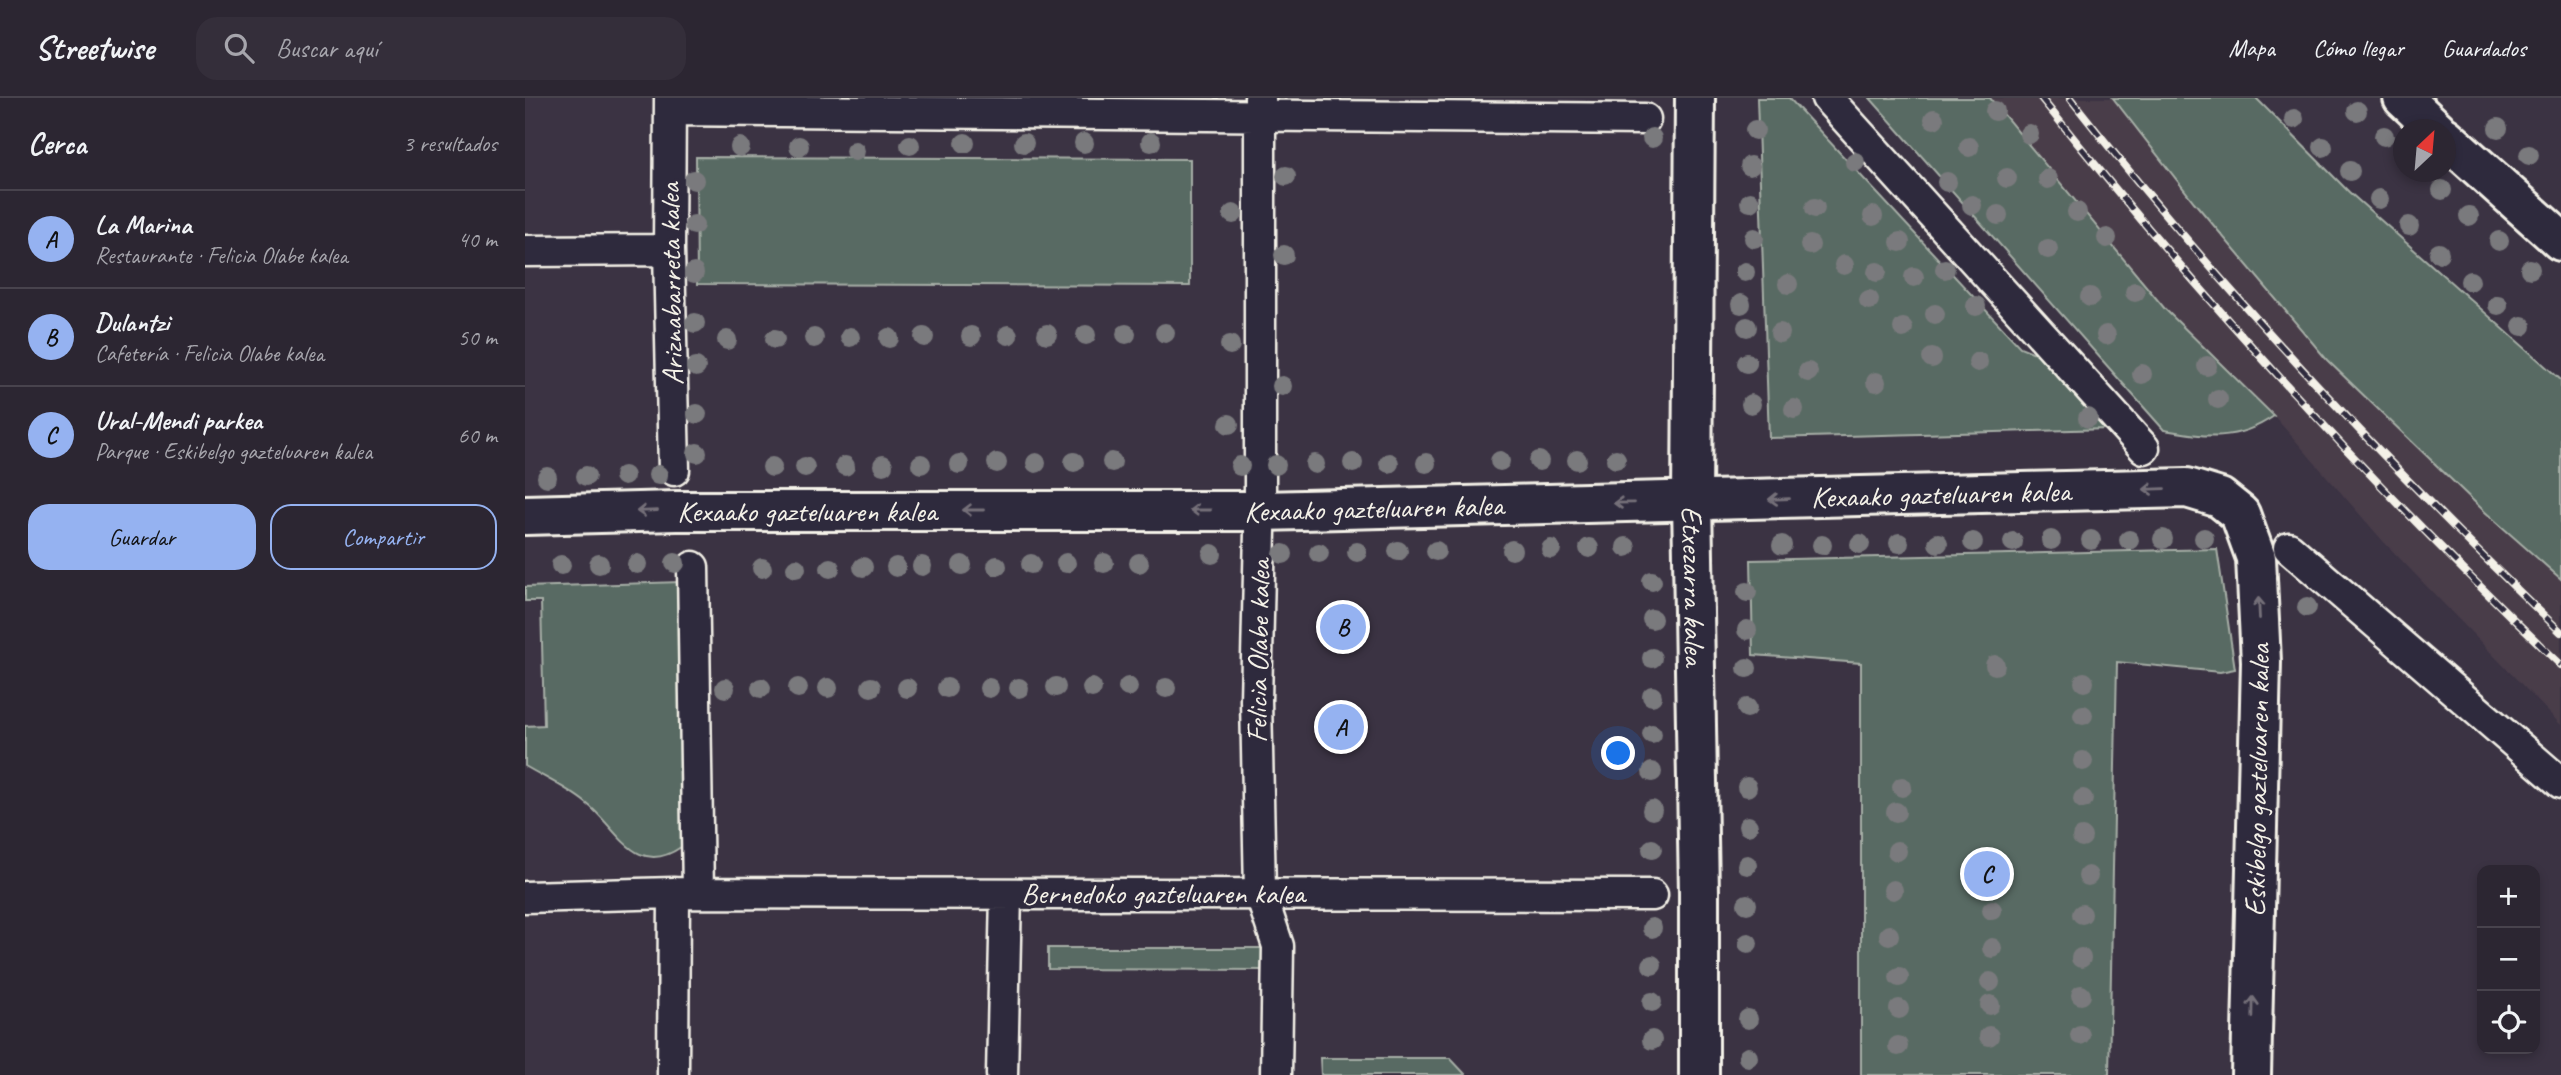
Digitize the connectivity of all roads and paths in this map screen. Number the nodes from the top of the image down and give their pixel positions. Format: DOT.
graph roads {
  1 [pos="1695,98"];
  2 [pos="1827,98"];
  3 [pos="2403,98"];
  4 [pos="670,104"];
  5 [pos="1260,106"];
  6 [pos="1645,119"];
  7 [pos="2425,119"];
  8 [pos="2456,147"];
  9 [pos="2561,241"];
  10 [pos="669,250"];
  11 [pos="525,251"];
  12 [pos="2144,448"];
  13 [pos="674,470"];
  14 [pos="2220,498"];
  15 [pos="1692,501"];
  16 [pos="1260,511"];
  17 [pos="525,515"];
  18 [pos="2289,548"];
  19 [pos="693,567"];
  20 [pos="2561,783"];
  21 [pos="1261,892"];
  22 [pos="686,893"];
  23 [pos="1006,894"];
  24 [pos="1652,895"];
  25 [pos="525,897"];
  26 [pos="673,1075"];
  27 [pos="1002,1075"];
  28 [pos="1276,1075"];
  29 [pos="1699,1075"];
  30 [pos="2251,1075"];
  1 -- 15 [label="street, Etxezarra kalea"];
  2 -- 12 [label="street"];
  3 -- 7 [label="street"];
  4 -- 5 [label="street"];
  4 -- 10 [label="street, Ariznabarreta kalea"];
  5 -- 6 [label="street"];
  5 -- 16 [label="street, Felicia Olabe kalea"];
  8 -- 9 [label="street"];
  10 -- 11 [label="street"];
  10 -- 13 [label="street, Ariznabarreta kalea"];
  14 -- 15 [label="street, Kexaako gazteluaren kalea, one-way"];
  30 -- 14 [label="street, Eskibelgo gazteluaren kalea, one-way"];
  15 -- 16 [label="street, Kexaako gazteluaren kalea, one-way"];
  15 -- 29 [label="street, Etxezarra kalea"];
  16 -- 17 [label="street, Kexaako gazteluaren kalea, one-way"];
  16 -- 21 [label="street, Felicia Olabe kalea"];
  18 -- 20 [label="street"];
  19 -- 22 [label="street"];
  21 -- 23 [label="street, Bernedoko gazteluaren kalea"];
  21 -- 24 [label="street, Bernedoko gazteluaren kalea"];
  21 -- 28 [label="street, Felicia Olabe kalea"];
  22 -- 23 [label="street, Bernedoko gazteluaren kalea"];
  22 -- 25 [label="street, Bernedoko gazteluaren kalea"];
  22 -- 26 [label="street"];
  23 -- 27 [label="street"];
}
